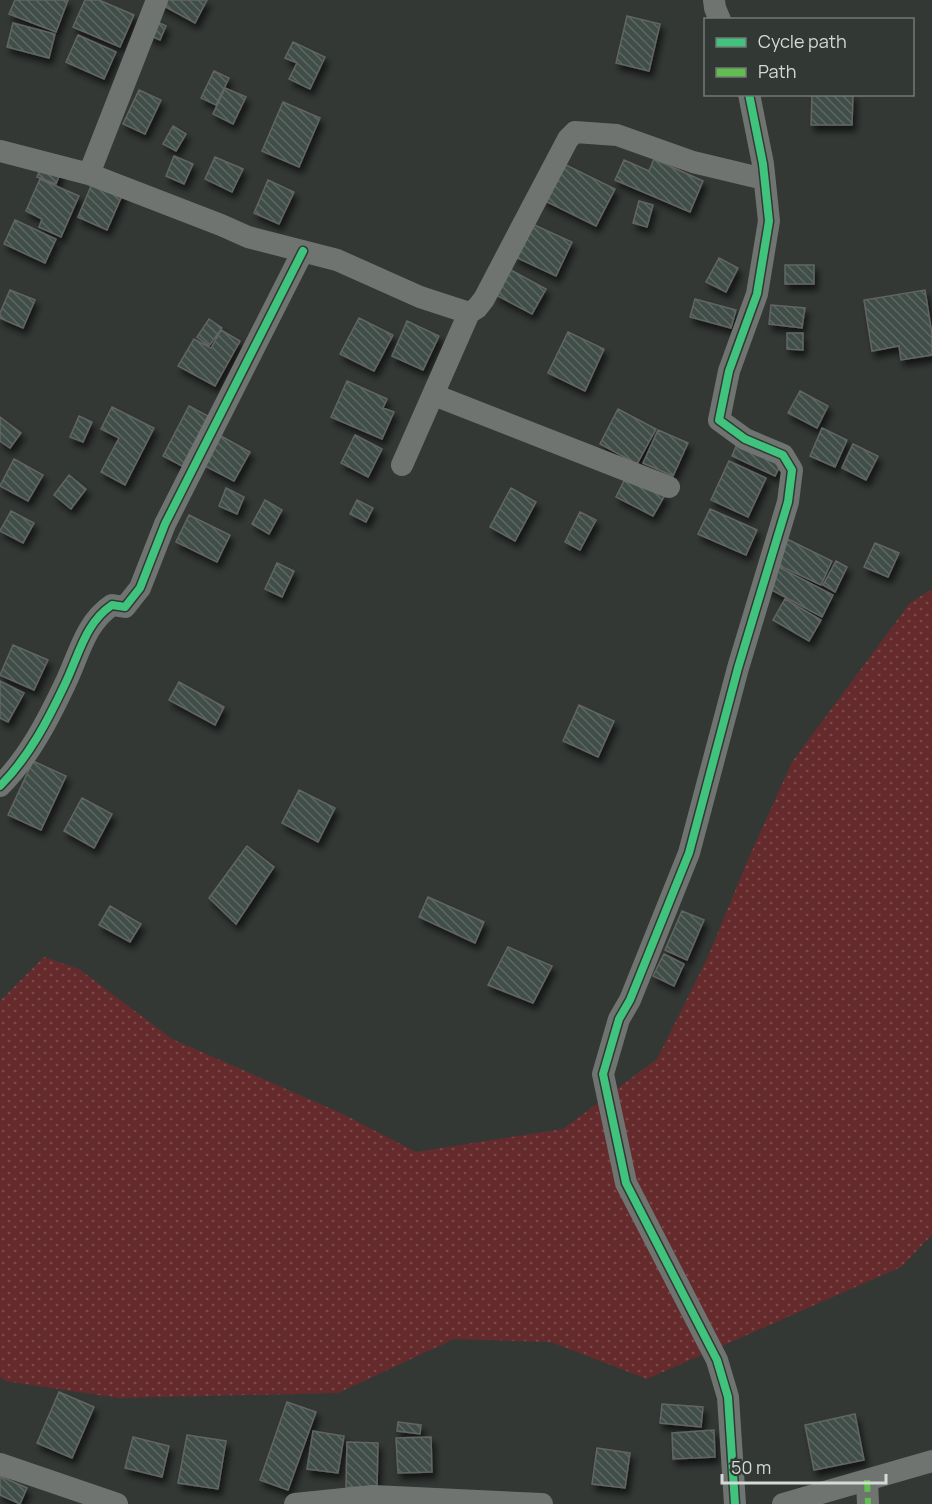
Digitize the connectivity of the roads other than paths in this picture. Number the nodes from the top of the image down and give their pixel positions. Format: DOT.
graph roads {
  1 [pos="157,0"];
  2 [pos="714,0"];
  3 [pos="719,18"];
  4 [pos="749,96"];
  5 [pos="0,151"];
  6 [pos="89,174"];
  7 [pos="764,179"];
  8 [pos="303,251"];
  9 [pos="469,313"];
  10 [pos="434,395"];
  11 [pos="402,465"];
  12 [pos="669,487"];
  13 [pos="0,786"];
  14 [pos="932,1461"];
  15 [pos="0,1464"];
  16 [pos="867,1480"];
  17 [pos="117,1504"];
  18 [pos="295,1504"];
  19 [pos="542,1504"];
  20 [pos="735,1504"];
  21 [pos="783,1504"];
  22 [pos="868,1504"];
  1 -- 6 [label="street"];
  2 -- 3 [label="street"];
  4 -- 7 [label="street"];
  5 -- 6 [label="street"];
  6 -- 8 [label="street"];
  7 -- 9 [label="street"];
  7 -- 20 [label="street"];
  8 -- 9 [label="street"];
  8 -- 13 [label="street"];
  9 -- 10 [label="street"];
  10 -- 11 [label="street"];
  10 -- 12 [label="street"];
  14 -- 16 [label="street"];
  15 -- 17 [label="street"];
  16 -- 21 [label="street"];
  16 -- 22 [label="street"];
  18 -- 19 [label="street"];
}
